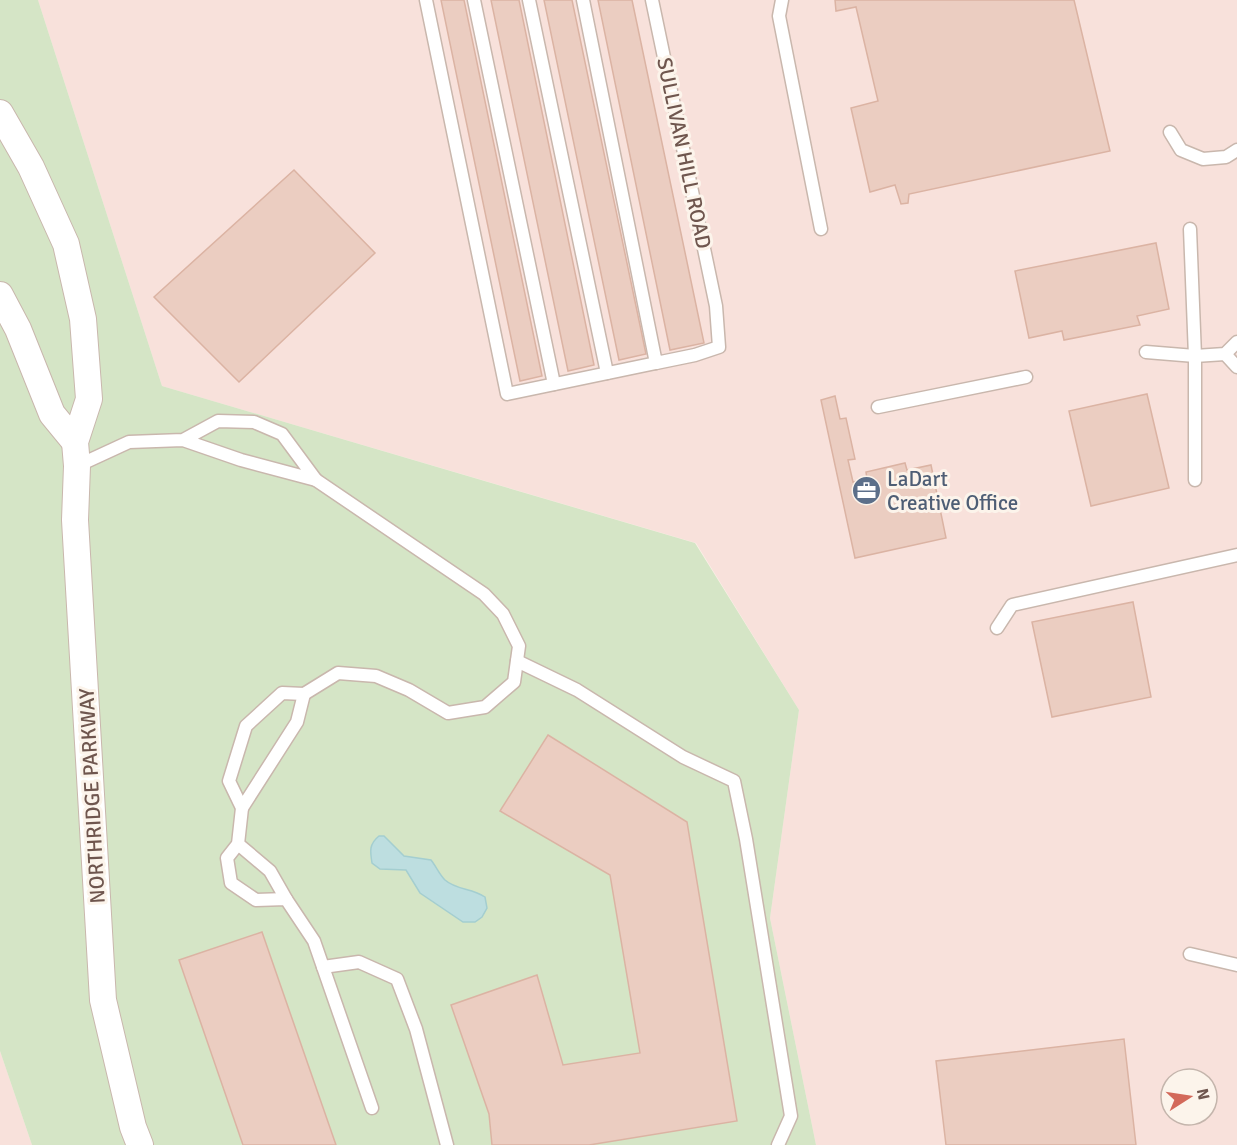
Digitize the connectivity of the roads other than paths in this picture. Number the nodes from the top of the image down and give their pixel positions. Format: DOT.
graph roads {
  1 [pos="426,0"];
  2 [pos="474,0"];
  3 [pos="529,0"];
  4 [pos="583,0"];
  5 [pos="652,0"];
  6 [pos="782,0"];
  7 [pos="0,113"];
  8 [pos="1170,132"];
  9 [pos="1237,150"];
  10 [pos="821,229"];
  11 [pos="1190,229"];
  12 [pos="0,295"];
  13 [pos="1237,342"];
  14 [pos="1146,352"];
  15 [pos="1225,354"];
  16 [pos="1195,356"];
  17 [pos="656,363"];
  18 [pos="1237,367"];
  19 [pos="607,373"];
  20 [pos="1026,377"];
  21 [pos="554,384"];
  22 [pos="878,407"];
  23 [pos="183,440"];
  24 [pos="76,454"];
  25 [pos="316,480"];
  26 [pos="1196,480"];
  27 [pos="1237,555"];
  28 [pos="997,628"];
  29 [pos="517,661"];
  30 [pos="304,694"];
  31 [pos="242,808"];
  32 [pos="238,844"];
  33 [pos="286,899"];
  34 [pos="1190,954"];
  35 [pos="1237,965"];
  36 [pos="323,968"];
  37 [pos="372,1108"];
  38 [pos="786,1128"];
  39 [pos="140,1145"];
  40 [pos="447,1145"];
  41 [pos="778,1145"];
  42 [pos="789,1145"];
  1 -- 21 [label="lane"];
  2 -- 21 [label="lane"];
  3 -- 19 [label="lane"];
  4 -- 17 [label="lane"];
  5 -- 17 [label="lane, SULLIVAN HILL ROAD"];
  6 -- 10 [label="lane"];
  7 -- 24 [label="street, NORTHRIDGE PARKWAY"];
  8 -- 9 [label="lane"];
  11 -- 16 [label="lane"];
  12 -- 24 [label="street"];
  13 -- 15 [label="lane"];
  14 -- 16 [label="lane"];
  15 -- 16 [label="lane"];
  15 -- 18 [label="lane"];
  16 -- 26 [label="lane"];
  17 -- 19 [label="lane"];
  19 -- 21 [label="lane"];
  20 -- 22 [label="lane"];
  23 -- 24 [label="lane"];
  23 -- 25 [label="lane"];
  23 -- 25 [label="lane"];
  24 -- 39 [label="street, NORTHRIDGE PARKWAY"];
  25 -- 29 [label="lane"];
  27 -- 28 [label="lane"];
  29 -- 30 [label="lane"];
  29 -- 38 [label="lane"];
  30 -- 31 [label="lane"];
  30 -- 31 [label="lane"];
  31 -- 32 [label="lane"];
  32 -- 33 [label="lane"];
  32 -- 33 [label="lane"];
  33 -- 36 [label="lane"];
  34 -- 35 [label="lane"];
  36 -- 37 [label="lane"];
  36 -- 40 [label="lane"];
  38 -- 41 [label="lane"];
  38 -- 42 [label="lane"];
}
